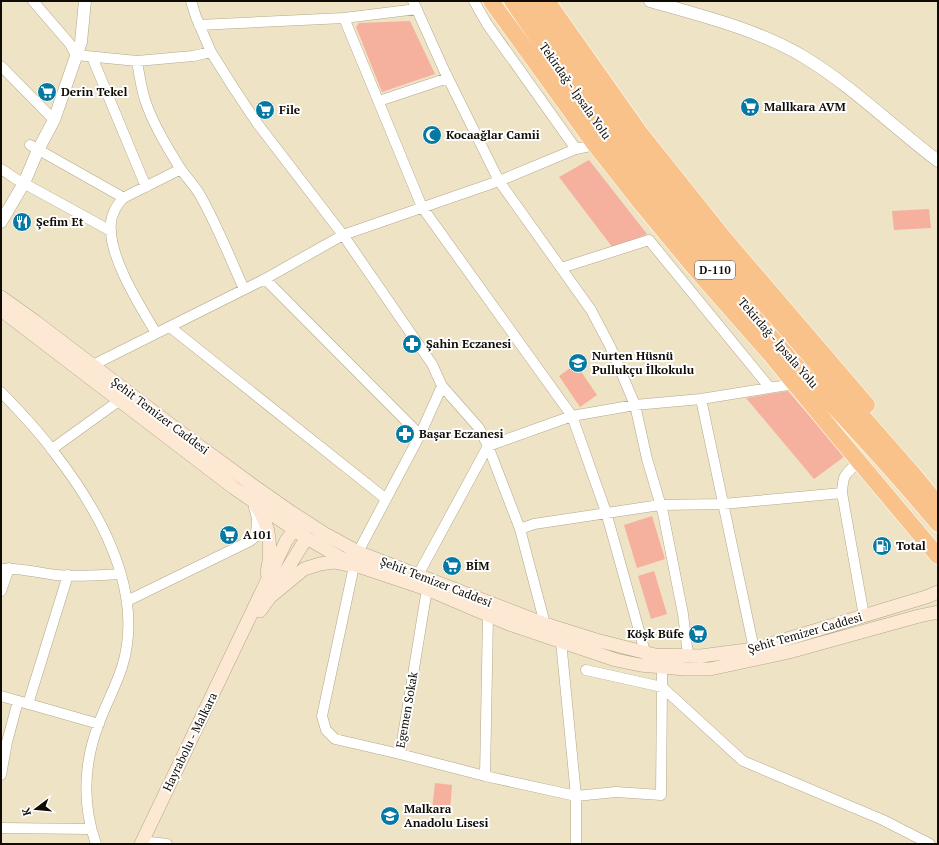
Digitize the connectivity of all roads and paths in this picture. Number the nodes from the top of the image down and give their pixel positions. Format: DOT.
graph roads {
  1 [pos="34,1"];
  2 [pos="85,1"];
  3 [pos="191,1"];
  4 [pos="474,1"];
  5 [pos="491,1"];
  6 [pos="498,1"];
  7 [pos="512,1"];
  8 [pos="530,1"];
  9 [pos="547,1"];
  10 [pos="650,1"];
  11 [pos="415,5"];
  12 [pos="344,18"];
  13 [pos="199,25"];
  14 [pos="211,52"];
  15 [pos="76,55"];
  16 [pos="92,57"];
  17 [pos="533,57"];
  18 [pos="137,61"];
  19 [pos="1,66"];
  20 [pos="448,78"];
  21 [pos="379,102"];
  22 [pos="54,120"];
  23 [pos="595,145"];
  24 [pos="34,148"];
  25 [pos="576,149"];
  26 [pos="938,161"];
  27 [pos="1,169"];
  28 [pos="180,169"];
  29 [pos="499,181"];
  30 [pos="24,183"];
  31 [pos="146,186"];
  32 [pos="124,198"];
  33 [pos="422,207"];
  34 [pos="1,222"];
  35 [pos="111,231"];
  36 [pos="664,231"];
  37 [pos="343,235"];
  38 [pos="649,240"];
  39 [pos="561,268"];
  40 [pos="265,279"];
  41 [pos="244,289"];
  42 [pos="1,297"];
  43 [pos="1,310"];
  44 [pos="170,327"];
  45 [pos="156,333"];
  46 [pos="93,365"];
  47 [pos="794,384"];
  48 [pos="442,386"];
  49 [pos="770,388"];
  50 [pos="1,392"];
  51 [pos="701,399"];
  52 [pos="120,400"];
  53 [pos="635,405"];
  54 [pos="572,416"];
  55 [pos="420,435"];
  56 [pos="488,446"];
  57 [pos="52,449"];
  58 [pos="859,462"];
  59 [pos="938,489"];
  60 [pos="842,493"];
  61 [pos="386,499"];
  62 [pos="251,500"];
  63 [pos="660,504"];
  64 [pos="722,504"];
  65 [pos="938,504"];
  66 [pos="291,512"];
  67 [pos="606,512"];
  68 [pos="938,524"];
  69 [pos="520,529"];
  70 [pos="302,532"];
  71 [pos="325,534"];
  72 [pos="358,552"];
  73 [pos="938,556"];
  74 [pos="356,566"];
  75 [pos="5,569"];
  76 [pos="121,574"];
  77 [pos="68,575"];
  78 [pos="418,575"];
  79 [pos="427,590"];
  80 [pos="1,591"];
  81 [pos="938,592"];
  82 [pos="266,594"];
  83 [pos="127,601"];
  84 [pos="938,612"];
  85 [pos="488,616"];
  86 [pos="864,616"];
  87 [pos="545,624"];
  88 [pos="561,641"];
  89 [pos="754,649"];
  90 [pos="645,652"];
  91 [pos="688,655"];
  92 [pos="662,668"];
  93 [pos="586,670"];
  94 [pos="662,687"];
  95 [pos="1,696"];
  96 [pos="18,701"];
  97 [pos="28,704"];
  98 [pos="99,724"];
  99 [pos="396,753"];
  100 [pos="1,775"];
  101 [pos="484,776"];
  102 [pos="576,796"];
  103 [pos="1,828"];
  104 [pos="91,829"];
  105 [pos="142,843"];
  106 [pos="96,844"];
  107 [pos="167,844"];
  108 [pos="576,844"];
  109 [pos="930,844"];
  1 -- 15 [label="street"];
  2 -- 15 [label="street"];
  3 -- 13 [label="street"];
  4 -- 25 [label="street"];
  5 -- 17 [label="highway"];
  6 -- 17 [label="highway"];
  7 -- 68 [label="highway, Tekirdağ - İpsala Yolu / D-110"];
  8 -- 65 [label="highway, Tekirdağ - İpsala Yolu / D-110"];
  9 -- 59 [label="highway"];
  10 -- 26 [label="street"];
  11 -- 12 [label="street"];
  11 -- 20 [label="street"];
  12 -- 13 [label="street"];
  12 -- 21 [label="street"];
  13 -- 14 [label="street"];
  14 -- 18 [label="street"];
  14 -- 37 [label="street"];
  15 -- 16 [label="street"];
  15 -- 22 [label="street"];
  16 -- 18 [label="street"];
  16 -- 31 [label="street"];
  17 -- 23 [label="highway"];
  18 -- 28 [label="street"];
  19 -- 22 [label="street"];
  20 -- 21 [label="street"];
  20 -- 29 [label="street"];
  21 -- 33 [label="street"];
  22 -- 24 [label="street"];
  23 -- 25 [label="street"];
  23 -- 36 [label="highway"];
  24 -- 30 [label="street"];
  24 -- 32 [label="street"];
  25 -- 29 [label="street"];
  27 -- 30 [label="street"];
  28 -- 31 [label="street"];
  28 -- 41 [label="street"];
  29 -- 33 [label="street"];
  29 -- 39 [label="street"];
  30 -- 34 [label="street"];
  30 -- 35 [label="street"];
  31 -- 32 [label="street"];
  32 -- 35 [label="street"];
  33 -- 37 [label="street"];
  33 -- 54 [label="street"];
  35 -- 45 [label="street"];
  36 -- 38 [label="street"];
  36 -- 47 [label="highway"];
  37 -- 40 [label="street"];
  37 -- 48 [label="street"];
  38 -- 39 [label="street"];
  38 -- 49 [label="street"];
  39 -- 53 [label="street"];
  40 -- 41 [label="street"];
  40 -- 55 [label="street"];
  41 -- 44 [label="street"];
  42 -- 46 [label="main road, Şehit Temizer Caddesi"];
  43 -- 52 [label="main road, Şehit Temizer Caddesi"];
  44 -- 45 [label="street"];
  44 -- 61 [label="street"];
  45 -- 46 [label="street"];
  46 -- 66 [label="main road, Şehit Temizer Caddesi"];
  47 -- 49 [label="street"];
  47 -- 58 [label="highway"];
  48 -- 55 [label="street"];
  48 -- 56 [label="street"];
  49 -- 51 [label="street"];
  50 -- 57 [label="street"];
  51 -- 53 [label="street"];
  51 -- 64 [label="street"];
  52 -- 57 [label="street"];
  52 -- 62 [label="main road, Şehit Temizer Caddesi"];
  53 -- 54 [label="street"];
  53 -- 63 [label="street"];
  54 -- 56 [label="street"];
  54 -- 67 [label="street"];
  55 -- 61 [label="street"];
  56 -- 69 [label="street"];
  56 -- 78 [label="street"];
  57 -- 76 [label="street"];
  58 -- 60 [label="street"];
  58 -- 73 [label="highway"];
  60 -- 64 [label="street"];
  60 -- 86 [label="street"];
  61 -- 72 [label="street"];
  62 -- 70 [label="main road, Şehit Temizer Caddesi"];
  62 -- 82 [label="main road"];
  62 -- 83 [label="street"];
  63 -- 64 [label="street"];
  63 -- 67 [label="street"];
  63 -- 91 [label="street"];
  64 -- 89 [label="street"];
  66 -- 70 [label="main road"];
  66 -- 71 [label="main road, Şehit Temizer Caddesi"];
  67 -- 69 [label="street"];
  67 -- 90 [label="street"];
  69 -- 87 [label="street"];
  70 -- 71 [label="main road"];
  70 -- 74 [label="main road, Şehit Temizer Caddesi"];
  70 -- 82 [label="main road"];
  71 -- 72 [label="main road, Şehit Temizer Caddesi"];
  72 -- 78 [label="main road, Şehit Temizer Caddesi"];
  74 -- 79 [label="main road, Şehit Temizer Caddesi"];
  74 -- 82 [label="main road"];
  74 -- 99 [label="street, Egemen Sokak"];
  75 -- 77 [label="street"];
  75 -- 80 [label="street"];
  76 -- 77 [label="street"];
  76 -- 83 [label="street"];
  77 -- 97 [label="street"];
  78 -- 87 [label="main road, Şehit Temizer Caddesi"];
  79 -- 85 [label="main road, Şehit Temizer Caddesi"];
  79 -- 99 [label="street, Egemen Sokak"];
  81 -- 86 [label="main road, Şehit Temizer Caddesi"];
  82 -- 105 [label="main road, Hayrabolu - Malkara"];
  83 -- 98 [label="street"];
  84 -- 92 [label="main road, Şehit Temizer Caddesi"];
  85 -- 88 [label="main road, Şehit Temizer Caddesi"];
  85 -- 101 [label="street"];
  86 -- 89 [label="main road, Şehit Temizer Caddesi"];
  87 -- 90 [label="main road, Şehit Temizer Caddesi"];
  88 -- 92 [label="main road, Şehit Temizer Caddesi"];
  88 -- 102 [label="street"];
  89 -- 91 [label="main road, Şehit Temizer Caddesi"];
  90 -- 91 [label="main road, Şehit Temizer Caddesi"];
  92 -- 94 [label="street"];
  93 -- 94 [label="street"];
  94 -- 102 [label="street"];
  94 -- 109 [label="street"];
  95 -- 96 [label="street"];
  96 -- 97 [label="street"];
  96 -- 100 [label="street"];
  97 -- 98 [label="street"];
  98 -- 104 [label="street"];
  99 -- 101 [label="street"];
  101 -- 102 [label="street"];
  102 -- 108 [label="street"];
  103 -- 104 [label="street"];
  104 -- 106 [label="street"];
  105 -- 107 [label="street"];
}
